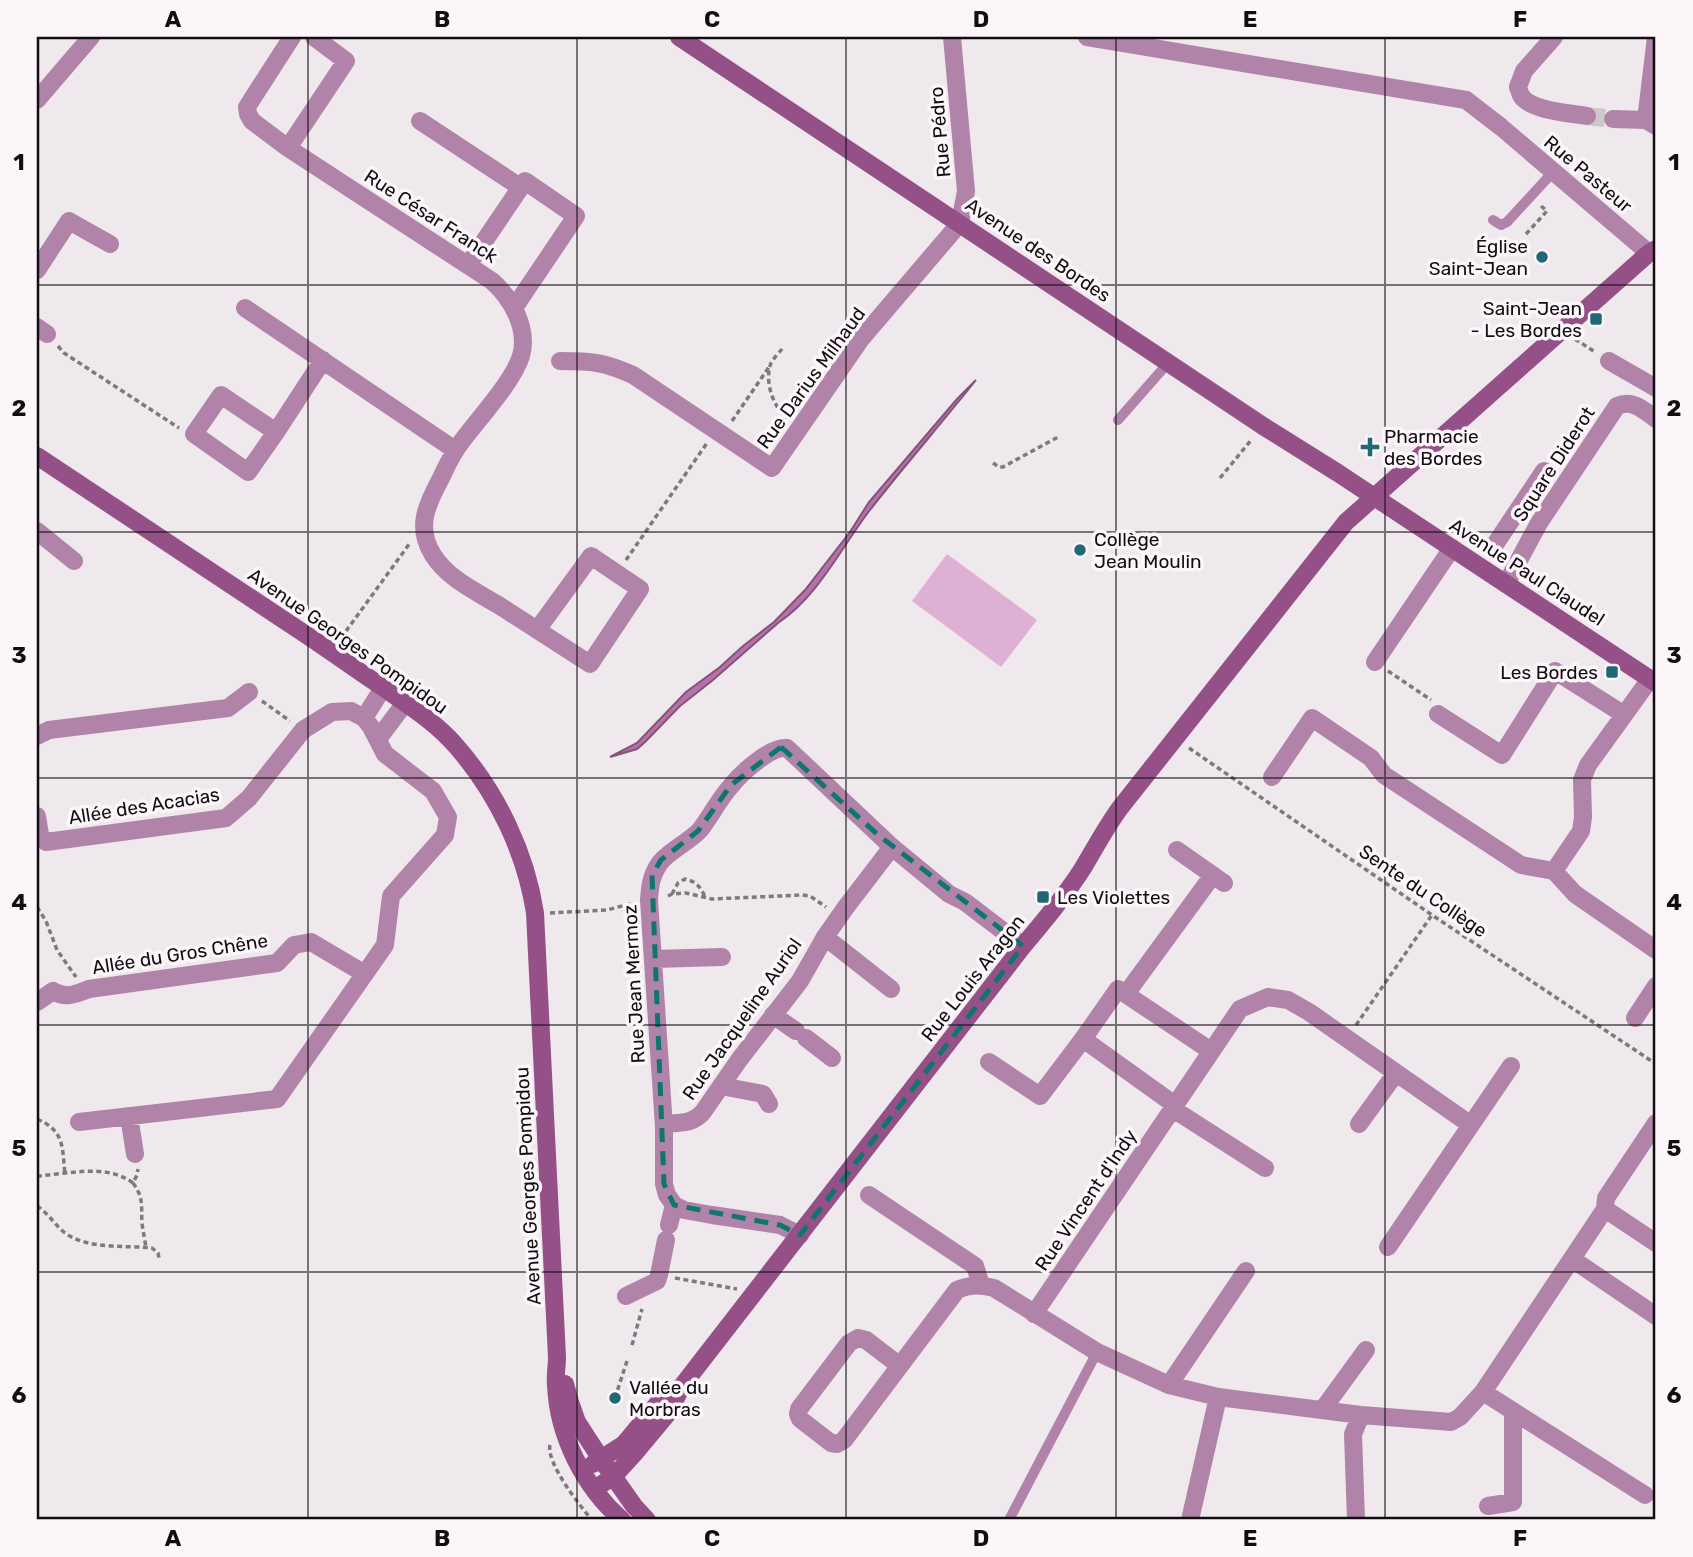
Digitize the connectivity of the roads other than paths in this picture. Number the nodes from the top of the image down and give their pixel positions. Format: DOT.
graph roads {
  1 [pos="91,37"];
  2 [pos="292,37"];
  3 [pos="314,37"];
  4 [pos="679,37"];
  5 [pos="953,37"];
  6 [pos="1087,37"];
  7 [pos="1554,37"];
  8 [pos="1656,37"];
  9 [pos="37,100"];
  10 [pos="1587,116"];
  11 [pos="1613,119"];
  12 [pos="420,121"];
  13 [pos="1651,123"];
  14 [pos="288,148"];
  15 [pos="1553,172"];
  16 [pos="520,187"];
  17 [pos="1493,220"];
  18 [pos="960,223"];
  19 [pos="110,244"];
  20 [pos="1653,251"];
  21 [pos="468,265"];
  22 [pos="37,270"];
  23 [pos="245,308"];
  24 [pos="514,308"];
  25 [pos="323,360"];
  26 [pos="560,361"];
  27 [pos="1609,361"];
  28 [pos="1168,363"];
  29 [pos="1656,388"];
  30 [pos="1653,409"];
  31 [pos="1118,421"];
  32 [pos="276,432"];
  33 [pos="455,450"];
  34 [pos="37,456"];
  35 [pos="1544,471"];
  36 [pos="1375,497"];
  37 [pos="1518,510"];
  38 [pos="1539,523"];
  39 [pos="37,531"];
  40 [pos="1496,543"];
  41 [pos="1452,548"];
  42 [pos="74,561"];
  43 [pos="1506,584"];
  44 [pos="537,630"];
  45 [pos="1375,662"];
  46 [pos="1653,681"];
  47 [pos="383,688"];
  48 [pos="249,692"];
  49 [pos="405,703"];
  50 [pos="1438,714"];
  51 [pos="1623,715"];
  52 [pos="364,718"];
  53 [pos="37,736"];
  54 [pos="378,739"];
  55 [pos="1272,777"];
  56 [pos="37,817"];
  57 [pos="892,847"];
  58 [pos="1177,850"];
  59 [pos="1554,871"];
  60 [pos="825,937"];
  61 [pos="1023,946"];
  62 [pos="1656,950"];
  63 [pos="722,957"];
  64 [pos="653,958"];
  65 [pos="365,974"];
  66 [pos="1656,986"];
  67 [pos="891,989"];
  68 [pos="1126,994"];
  69 [pos="37,1002"];
  70 [pos="773,1015"];
  71 [pos="1635,1018"];
  72 [pos="1083,1040"];
  73 [pos="1211,1051"];
  74 [pos="832,1058"];
  75 [pos="989,1062"];
  76 [pos="1511,1066"];
  77 [pos="1395,1073"];
  78 [pos="721,1086"];
  79 [pos="769,1104"];
  80 [pos="1174,1107"];
  81 [pos="130,1116"];
  82 [pos="79,1122"];
  83 [pos="1656,1123"];
  84 [pos="664,1124"];
  85 [pos="1359,1124"];
  86 [pos="1471,1125"];
  87 [pos="135,1154"];
  88 [pos="1265,1168"];
  89 [pos="869,1195"];
  90 [pos="674,1205"];
  91 [pos="1605,1209"];
  92 [pos="800,1236"];
  93 [pos="1656,1243"];
  94 [pos="1388,1247"];
  95 [pos="1572,1259"];
  96 [pos="1246,1271"];
  97 [pos="981,1285"];
  98 [pos="625,1296"];
  99 [pos="1034,1314"];
  100 [pos="1656,1316"];
  101 [pos="1366,1350"];
  102 [pos="1097,1352"];
  103 [pos="557,1357"];
  104 [pos="900,1366"];
  105 [pos="1168,1385"];
  106 [pos="681,1386"];
  107 [pos="1483,1392"];
  108 [pos="1218,1397"];
  109 [pos="1323,1409"];
  110 [pos="1513,1411"];
  111 [pos="1361,1415"];
  112 [pos="601,1459"];
  113 [pos="583,1470"];
  114 [pos="613,1476"];
  115 [pos="594,1489"];
  116 [pos="1645,1495"];
  117 [pos="634,1506"];
  118 [pos="1488,1506"];
  119 [pos="620,1520"];
  120 [pos="648,1520"];
  121 [pos="1009,1520"];
  122 [pos="1190,1520"];
  123 [pos="1356,1520"];
  1 -- 9 [label="street"];
  2 -- 14 [label="street, Rue César Franck"];
  3 -- 14 [label="street"];
  4 -- 18 [label="street, Avenue des Bordes"];
  5 -- 18 [label="street, Rue Pédro"];
  6 -- 15 [label="street, Rue Pasteur"];
  7 -- 10 [label="street"];
  8 -- 13 [label="street"];
  11 -- 13 [label="street"];
  12 -- 16 [label="street"];
  14 -- 21 [label="street, Rue César Franck"];
  15 -- 17 [label="lane"];
  15 -- 20 [label="street, Rue Pasteur"];
  16 -- 21 [label="street"];
  16 -- 24 [label="street"];
  18 -- 26 [label="street, Rue Darius Milhaud"];
  18 -- 28 [label="street, Avenue des Bordes"];
  19 -- 22 [label="street"];
  20 -- 36 [label="street, Rue Louis Aragon"];
  21 -- 24 [label="street, Rue César Franck"];
  23 -- 25 [label="street"];
  24 -- 33 [label="street, Rue César Franck"];
  25 -- 32 [label="street"];
  25 -- 33 [label="street"];
  27 -- 29 [label="street"];
  28 -- 31 [label="lane"];
  28 -- 36 [label="street, Avenue des Bordes"];
  30 -- 38 [label="street, Square Diderot"];
  32 -- 32 [label="street"];
  33 -- 44 [label="street"];
  34 -- 47 [label="street, Avenue Georges Pompidou"];
  35 -- 37 [label="street"];
  36 -- 41 [label="street, Avenue Paul Claudel"];
  36 -- 61 [label="street, Rue Louis Aragon"];
  37 -- 38 [label="street"];
  37 -- 40 [label="street"];
  38 -- 43 [label="street, Square Diderot"];
  39 -- 42 [label="street"];
  41 -- 43 [label="street, Avenue Paul Claudel"];
  41 -- 45 [label="street"];
  43 -- 46 [label="street, Avenue Paul Claudel"];
  44 -- 44 [label="street"];
  46 -- 51 [label="street"];
  47 -- 49 [label="street, Avenue Georges Pompidou"];
  47 -- 52 [label="street"];
  48 -- 53 [label="street"];
  49 -- 54 [label="street"];
  49 -- 103 [label="street, Avenue Georges Pompidou"];
  50 -- 51 [label="street"];
  51 -- 59 [label="street"];
  52 -- 54 [label="street"];
  52 -- 56 [label="street, Allée des Acacias"];
  54 -- 65 [label="street"];
  55 -- 59 [label="street"];
  57 -- 60 [label="street, Rue Jacqueline Auriol"];
  57 -- 61 [label="street, Rue Jean Mermoz"];
  57 -- 64 [label="street, Rue Jean Mermoz"];
  58 -- 68 [label="street"];
  59 -- 62 [label="street"];
  60 -- 67 [label="street"];
  60 -- 70 [label="street, Rue Jacqueline Auriol"];
  61 -- 92 [label="street, Rue Louis Aragon"];
  63 -- 64 [label="street"];
  64 -- 84 [label="street, Rue Jean Mermoz"];
  65 -- 69 [label="street, Allée du Gros Chêne"];
  65 -- 81 [label="street"];
  66 -- 71 [label="street"];
  68 -- 72 [label="street"];
  68 -- 73 [label="street"];
  70 -- 74 [label="street"];
  70 -- 78 [label="street, Rue Jacqueline Auriol"];
  72 -- 75 [label="street"];
  72 -- 80 [label="street"];
  73 -- 77 [label="street, Rue Vincent d'Indy"];
  73 -- 80 [label="street, Rue Vincent d'Indy"];
  76 -- 86 [label="street"];
  77 -- 85 [label="street"];
  77 -- 86 [label="street, Rue Vincent d'Indy"];
  78 -- 79 [label="street"];
  78 -- 84 [label="street, Rue Jacqueline Auriol"];
  80 -- 88 [label="street"];
  80 -- 99 [label="street, Rue Vincent d'Indy"];
  81 -- 82 [label="street"];
  81 -- 87 [label="street"];
  83 -- 91 [label="street"];
  84 -- 90 [label="street, Rue Jean Mermoz"];
  86 -- 94 [label="street"];
  89 -- 97 [label="street"];
  90 -- 92 [label="street"];
  90 -- 98 [label="street"];
  91 -- 93 [label="street"];
  91 -- 95 [label="street"];
  92 -- 106 [label="street, Rue Louis Aragon"];
  95 -- 100 [label="street"];
  95 -- 107 [label="street"];
  96 -- 105 [label="street"];
  97 -- 99 [label="street"];
  97 -- 104 [label="street"];
  99 -- 102 [label="street"];
  101 -- 109 [label="street"];
  102 -- 105 [label="street"];
  102 -- 121 [label="lane"];
  103 -- 112 [label="street, Avenue Georges Pompidou"];
  103 -- 113 [label="street, Avenue Georges Pompidou"];
  104 -- 104 [label="street"];
  105 -- 108 [label="street"];
  106 -- 112 [label="street, Rue Louis Aragon"];
  106 -- 114 [label="street, Rue Louis Aragon"];
  107 -- 110 [label="street"];
  107 -- 111 [label="street"];
  108 -- 109 [label="street"];
  108 -- 122 [label="street"];
  109 -- 111 [label="street"];
  110 -- 116 [label="street"];
  110 -- 118 [label="street"];
  111 -- 123 [label="street"];
  112 -- 113 [label="street, Rue Louis Aragon"];
  112 -- 114 [label="street, Avenue Georges Pompidou"];
  113 -- 115 [label="street, Avenue Georges Pompidou"];
  114 -- 115 [label="street, Rue Louis Aragon"];
  114 -- 117 [label="street, Avenue Georges Pompidou"];
  115 -- 119 [label="street, Avenue Georges Pompidou"];
  117 -- 119 [label="lane"];
  117 -- 120 [label="street, Avenue Georges Pompidou"];
}
